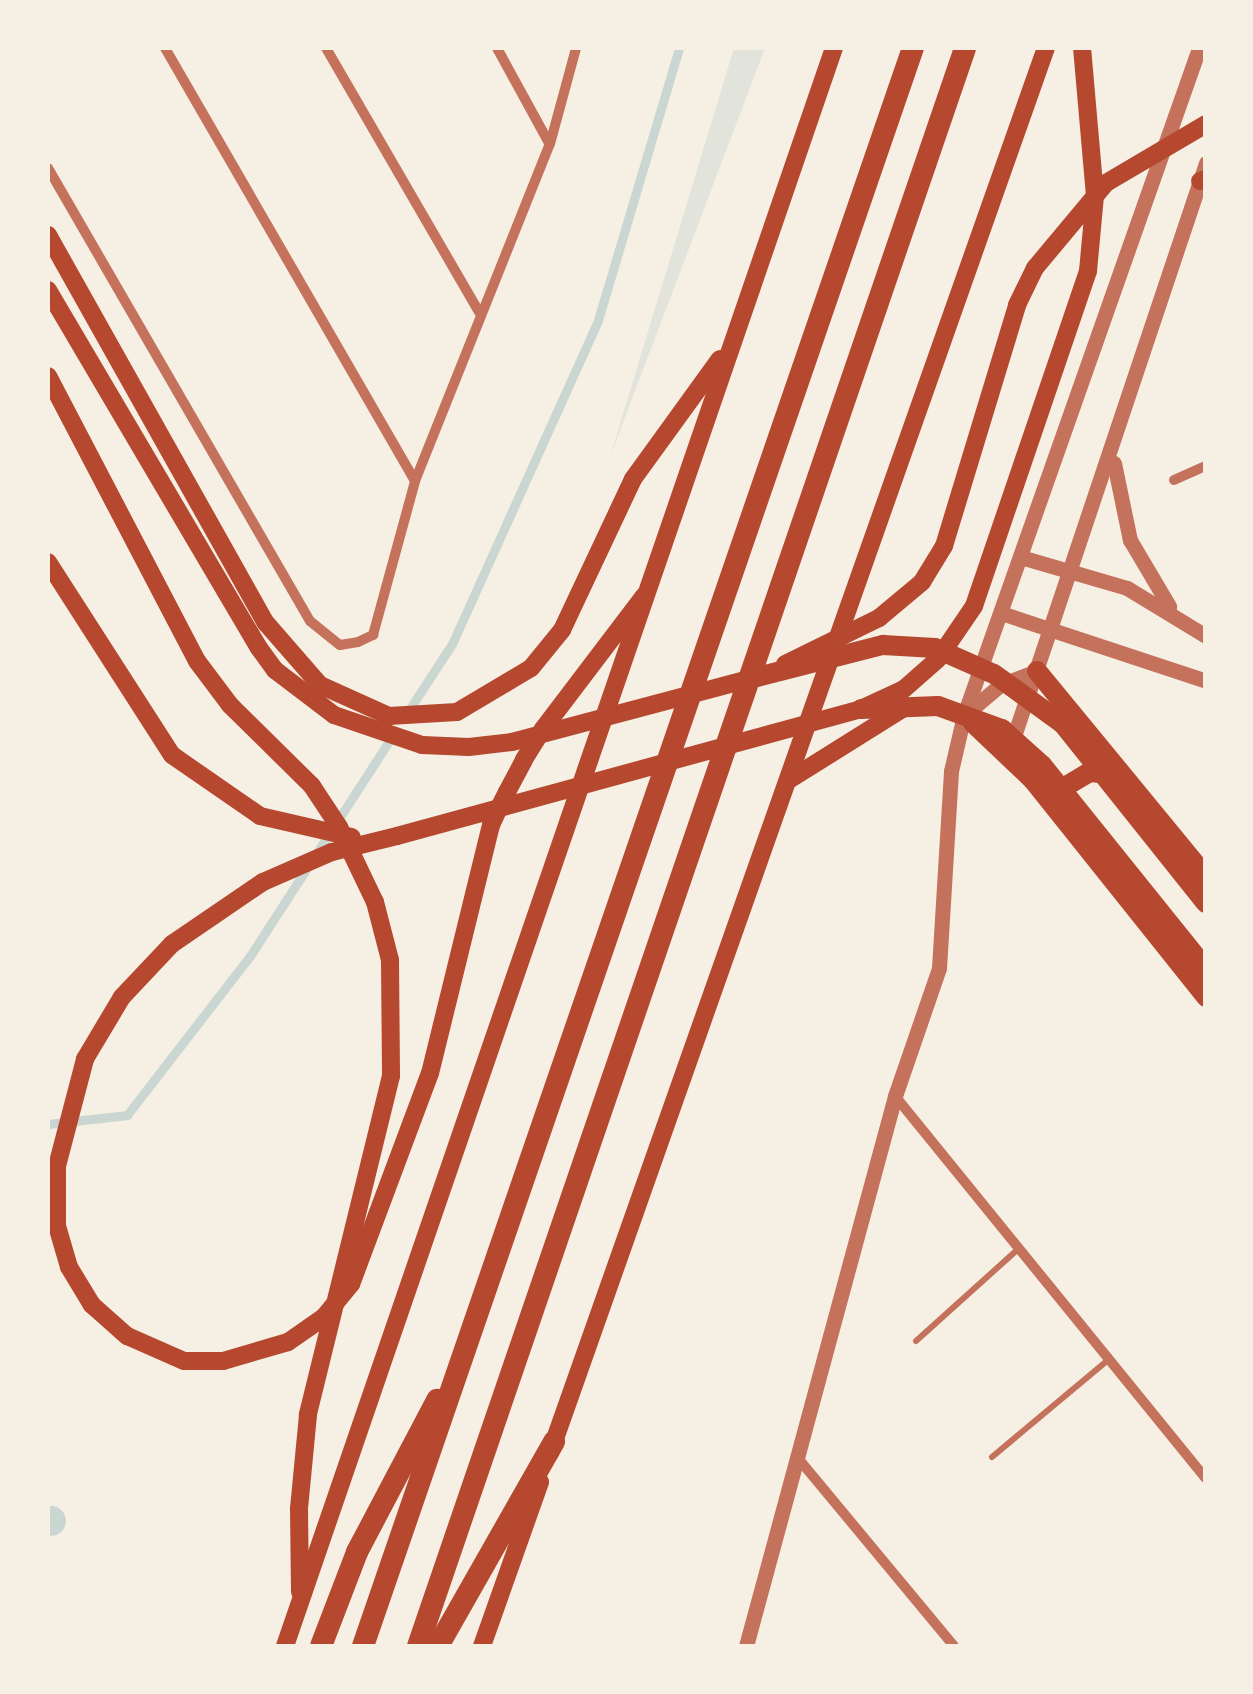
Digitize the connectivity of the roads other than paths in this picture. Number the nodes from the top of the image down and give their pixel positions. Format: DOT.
graph roads {
  1 [pos="165,48"];
  2 [pos="326,48"];
  3 [pos="496,48"];
  4 [pos="576,48"];
  5 [pos="834,48"];
  6 [pos="913,48"];
  7 [pos="965,48"];
  8 [pos="1046,48"];
  9 [pos="1082,48"];
  10 [pos="1199,48"];
  11 [pos="1206,124"];
  12 [pos="550,144"];
  13 [pos="48,168"];
  14 [pos="1204,174"];
  15 [pos="48,235"];
  16 [pos="48,290"];
  17 [pos="479,312"];
  18 [pos="732,342"];
  19 [pos="48,376"];
  20 [pos="1114,452"];
  21 [pos="1206,466"];
  22 [pos="1174,480"];
  23 [pos="415,481"];
  24 [pos="1024,558"];
  25 [pos="48,562"];
  26 [pos="1071,572"];
  27 [pos="644,596"];
  28 [pos="1004,614"];
  29 [pos="1179,617"];
  30 [pos="1050,630"];
  31 [pos="1206,636"];
  32 [pos="1037,671"];
  33 [pos="757,677"];
  34 [pos="1206,681"];
  35 [pos="861,709"];
  36 [pos="964,716"];
  37 [pos="1008,753"];
  38 [pos="788,780"];
  39 [pos="1128,780"];
  40 [pos="1062,816"];
  41 [pos="397,836"];
  42 [pos="1206,877"];
  43 [pos="1206,903"];
  44 [pos="1206,969"];
  45 [pos="1206,997"];
  46 [pos="895,1096"];
  47 [pos="1019,1248"];
  48 [pos="916,1341"];
  49 [pos="462,1358"];
  50 [pos="1108,1359"];
  51 [pos="554,1442"];
  52 [pos="797,1457"];
  53 [pos="992,1457"];
  54 [pos="1206,1478"];
  55 [pos="300,1602"];
  56 [pos="286,1646"];
  57 [pos="322,1646"];
  58 [pos="363,1646"];
  59 [pos="418,1646"];
  60 [pos="438,1646"];
  61 [pos="482,1646"];
  62 [pos="746,1646"];
  63 [pos="954,1646"];
  1 -- 23 [label="street"];
  2 -- 17 [label="street"];
  3 -- 12 [label="street"];
  4 -- 12 [label="street"];
  5 -- 18 [label="main road"];
  6 -- 49 [label="highway"];
  7 -- 59 [label="highway"];
  8 -- 38 [label="main road"];
  9 -- 35 [label="main road"];
  10 -- 24 [label="street"];
  11 -- 33 [label="main road"];
  12 -- 17 [label="street"];
  13 -- 23 [label="street"];
  14 -- 20 [label="street"];
  15 -- 18 [label="main road"];
  16 -- 33 [label="main road"];
  17 -- 23 [label="street"];
  18 -- 27 [label="main road"];
  19 -- 55 [label="main road"];
  20 -- 26 [label="street"];
  20 -- 29 [label="street"];
  21 -- 22 [label="street"];
  24 -- 26 [label="street"];
  24 -- 28 [label="street"];
  25 -- 41 [label="main road"];
  26 -- 29 [label="street"];
  26 -- 30 [label="street"];
  27 -- 41 [label="main road"];
  27 -- 55 [label="main road"];
  28 -- 30 [label="street"];
  28 -- 36 [label="street"];
  29 -- 31 [label="street"];
  30 -- 32 [label="street"];
  30 -- 34 [label="street"];
  32 -- 36 [label="street"];
  32 -- 37 [label="street"];
  32 -- 39 [label="main road"];
  33 -- 43 [label="main road"];
  35 -- 41 [label="main road"];
  35 -- 44 [label="main road"];
  36 -- 37 [label="main road"];
  36 -- 38 [label="main road"];
  36 -- 46 [label="street"];
  37 -- 40 [label="main road"];
  38 -- 51 [label="main road"];
  39 -- 40 [label="main road"];
  39 -- 42 [label="main road"];
  40 -- 45 [label="main road"];
  46 -- 47 [label="street"];
  46 -- 52 [label="street"];
  47 -- 48 [label="lane"];
  47 -- 50 [label="street"];
  49 -- 57 [label="highway"];
  49 -- 58 [label="highway"];
  50 -- 53 [label="lane"];
  50 -- 54 [label="street"];
  51 -- 60 [label="highway"];
  51 -- 61 [label="main road"];
  52 -- 62 [label="street"];
  52 -- 63 [label="street"];
  55 -- 56 [label="main road"];
}
